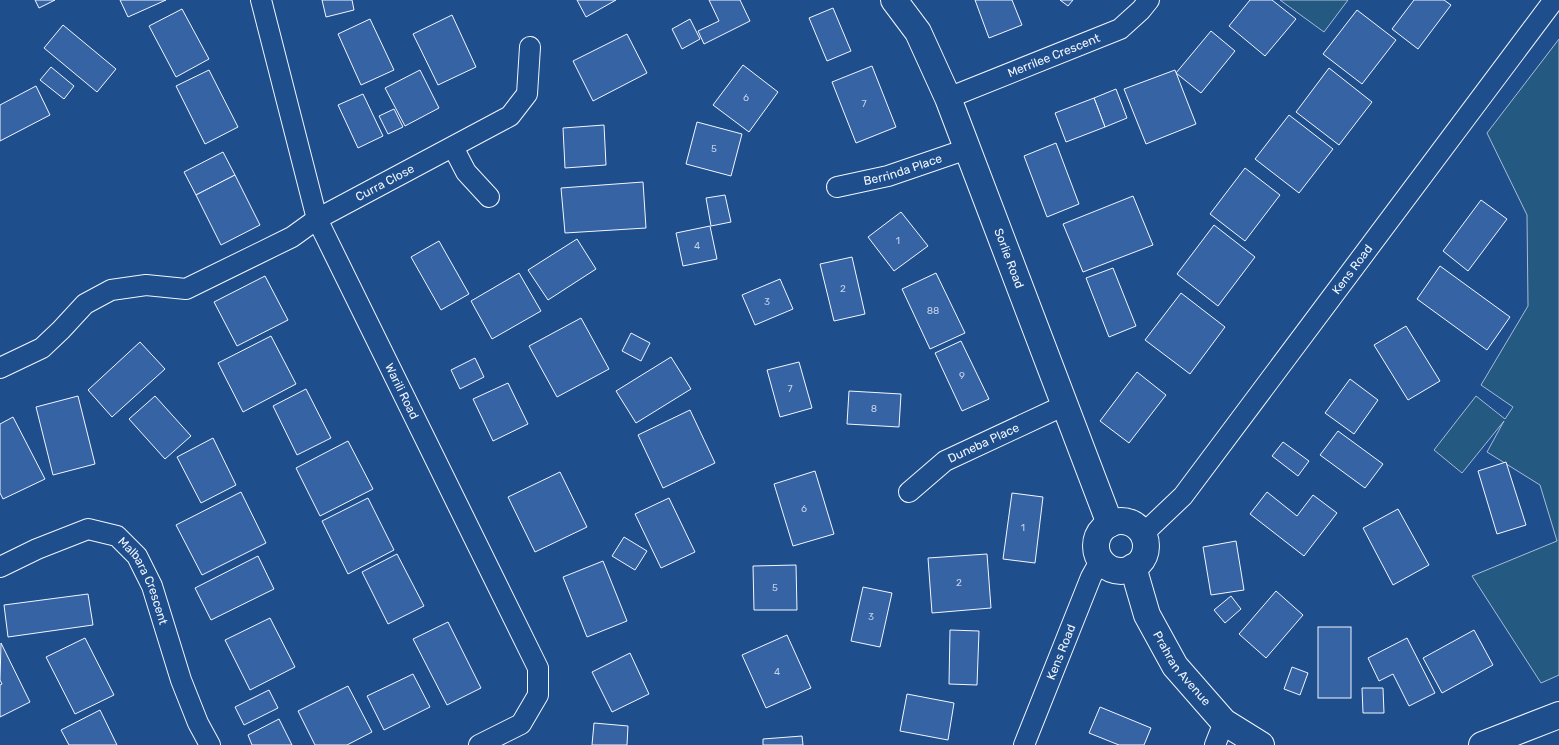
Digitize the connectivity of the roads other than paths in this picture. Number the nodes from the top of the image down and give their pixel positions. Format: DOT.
graph roads {
  1 [pos="261,0"];
  2 [pos="894,0"];
  3 [pos="1149,0"];
  4 [pos="1554,0"];
  5 [pos="530,47"];
  6 [pos="948,98"];
  7 [pos="453,147"];
  8 [pos="967,149"];
  9 [pos="838,186"];
  10 [pos="489,197"];
  11 [pos="317,219"];
  12 [pos="0,368"];
  13 [pos="1065,405"];
  14 [pos="909,492"];
  15 [pos="1110,524"];
  16 [pos="1143,534"];
  17 [pos="1101,559"];
  18 [pos="1133,567"];
  19 [pos="0,568"];
  20 [pos="1559,715"];
  21 [pos="1220,734"];
  22 [pos="210,745"];
  23 [pos="478,745"];
  24 [pos="1024,745"];
  25 [pos="1261,745"];
  26 [pos="1482,745"];
  1 -- 11 [label="street, Warili Road"];
  2 -- 6 [label="street, Sorlie Road"];
  3 -- 6 [label="street, Merrilee Crescent"];
  4 -- 16 [label="street, Kens Road"];
  5 -- 7 [label="street, Curra Close"];
  6 -- 8 [label="street, Sorlie Road"];
  7 -- 10 [label="street"];
  7 -- 11 [label="street, Curra Close"];
  8 -- 9 [label="street, Berrinda Place"];
  8 -- 13 [label="street, Sorlie Road"];
  11 -- 12 [label="street, Curra Close"];
  11 -- 23 [label="street, Warili Road"];
  13 -- 14 [label="street, Duneba Place"];
  13 -- 15 [label="street, Sorlie Road"];
  15 -- 16 [label="street"];
  15 -- 17 [label="street"];
  16 -- 18 [label="street"];
  17 -- 18 [label="street"];
  17 -- 24 [label="street, Kens Road"];
  18 -- 21 [label="street, Prahran Avenue"];
  19 -- 22 [label="street, Malbara Crescent"];
  20 -- 26 [label="street"];
  21 -- 25 [label="street, Prahran Avenue"];
}
